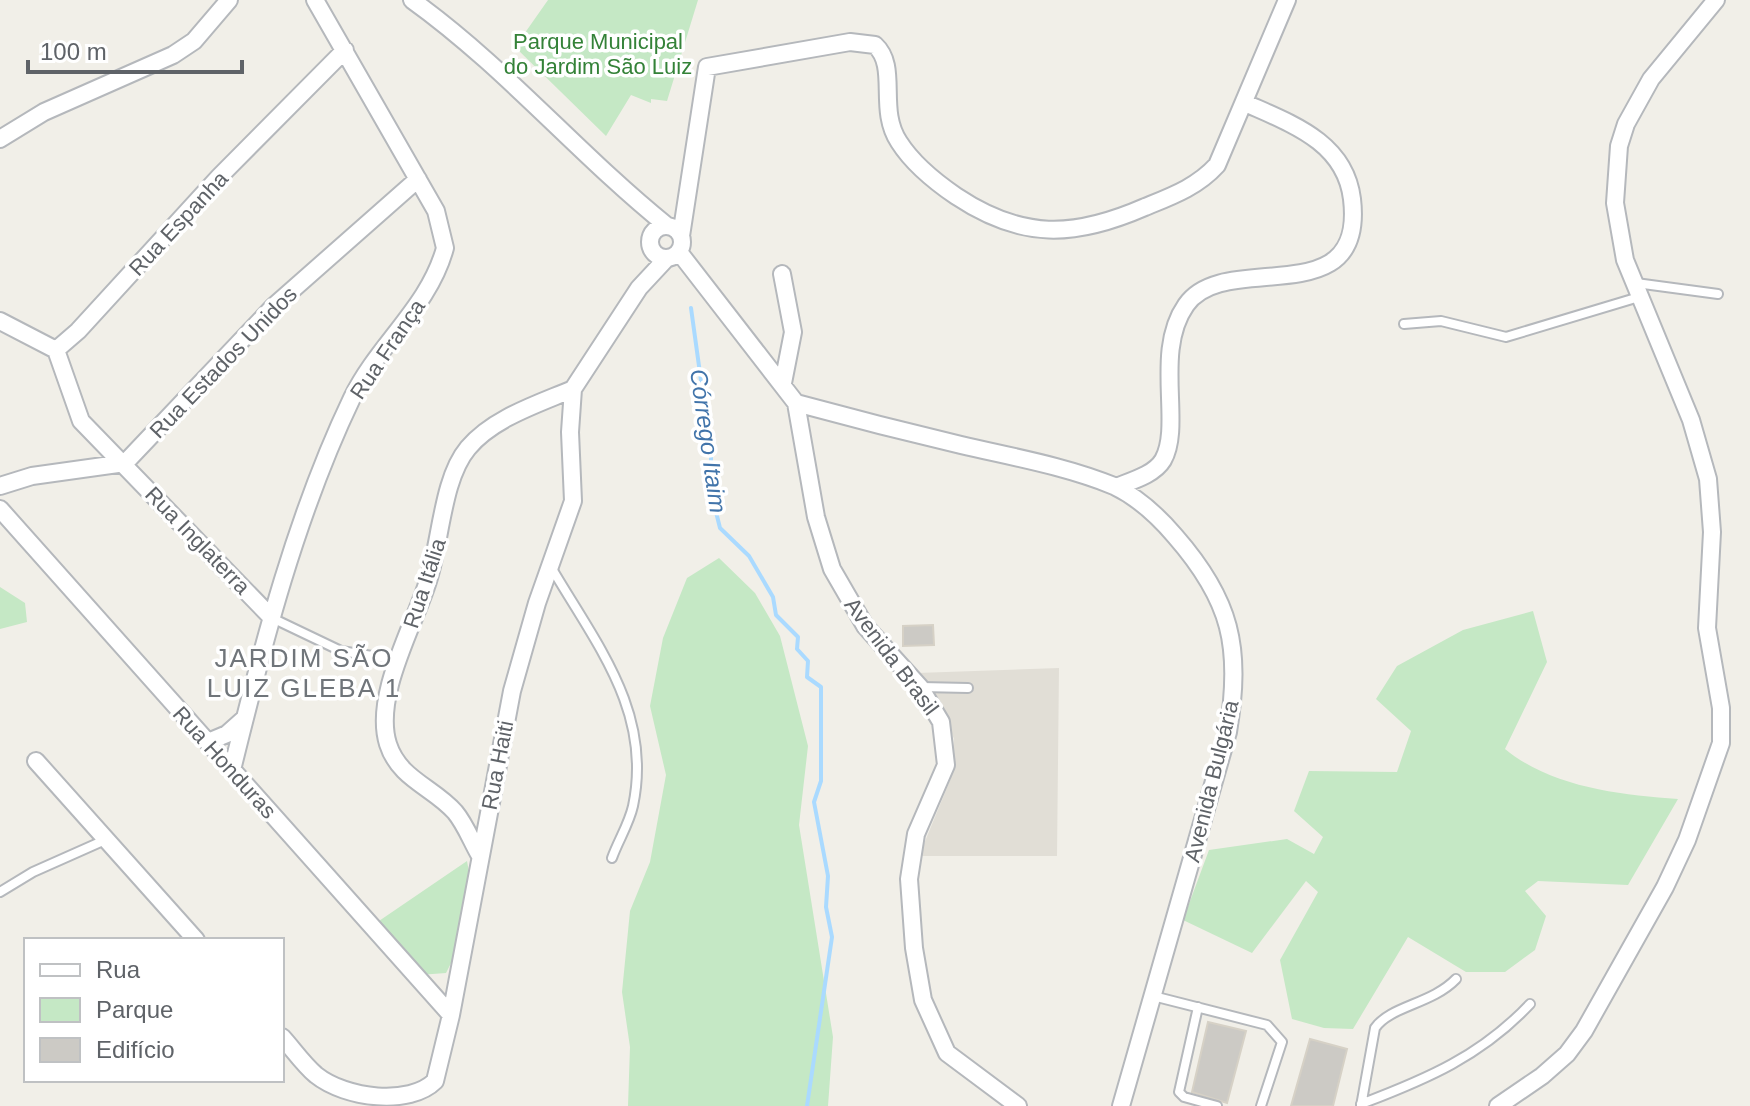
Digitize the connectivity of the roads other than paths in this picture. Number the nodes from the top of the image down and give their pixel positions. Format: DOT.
graph roads {
  1 [pos="229,0"];
  2 [pos="315,0"];
  3 [pos="412,0"];
  4 [pos="1287,0"];
  5 [pos="1716,0"];
  6 [pos="345,50"];
  7 [pos="1245,103"];
  8 [pos="0,139"];
  9 [pos="418,179"];
  10 [pos="628,194"];
  11 [pos="666,225"];
  12 [pos="649,239"];
  13 [pos="675,249"];
  14 [pos="782,274"];
  15 [pos="639,288"];
  16 [pos="1638,290"];
  17 [pos="1718,294"];
  18 [pos="0,321"];
  19 [pos="1404,324"];
  20 [pos="56,350"];
  21 [pos="783,383"];
  22 [pos="573,389"];
  23 [pos="796,403"];
  24 [pos="125,463"];
  25 [pos="0,486"];
  26 [pos="1116,487"];
  27 [pos="0,509"];
  28 [pos="550,566"];
  29 [pos="272,618"];
  30 [pos="398,661"];
  31 [pos="920,687"];
  32 [pos="968,688"];
  33 [pos="245,718"];
  34 [pos="208,742"];
  35 [pos="36,761"];
  36 [pos="232,770"];
  37 [pos="105,840"];
  38 [pos="479,854"];
  39 [pos="612,858"];
  40 [pos="0,892"];
  41 [pos="194,938"];
  42 [pos="1456,979"];
  43 [pos="1153,996"];
  44 [pos="1530,1004"];
  45 [pos="1198,1007"];
  46 [pos="451,1015"];
  47 [pos="284,1039"];
  48 [pos="1361,1105"];
  49 [pos="1018,1106"];
  50 [pos="1121,1106"];
  51 [pos="1217,1106"];
  52 [pos="1261,1106"];
  53 [pos="1498,1106"];
  1 -- 8 [label="street"];
  2 -- 6 [label="street, Rua França"];
  3 -- 10 [label="street"];
  4 -- 7 [label="street"];
  5 -- 16 [label="street"];
  6 -- 9 [label="street, Rua França"];
  6 -- 20 [label="street, Rua Espanha"];
  7 -- 13 [label="street"];
  7 -- 26 [label="street"];
  9 -- 24 [label="street, Rua Estados Unidos"];
  9 -- 29 [label="street, Rua França"];
  10 -- 11 [label="street"];
  10 -- 12 [label="street"];
  11 -- 12 [label="street"];
  11 -- 13 [label="street"];
  12 -- 13 [label="street"];
  12 -- 15 [label="street, Rua Haiti"];
  13 -- 15 [label="street, Rua Haiti"];
  13 -- 21 [label="street, Avenida Brasil"];
  14 -- 21 [label="street"];
  15 -- 22 [label="street, Rua Haiti"];
  16 -- 17 [label="lane"];
  16 -- 19 [label="lane"];
  16 -- 53 [label="street"];
  18 -- 20 [label="street"];
  20 -- 24 [label="street, Rua Inglaterra"];
  21 -- 23 [label="street, Avenida Brasil"];
  22 -- 28 [label="street, Rua Haiti"];
  22 -- 30 [label="street, Rua Itália"];
  23 -- 26 [label="street, Avenida Bulgária"];
  23 -- 31 [label="street, Avenida Brasil"];
  24 -- 25 [label="street"];
  24 -- 29 [label="street, Rua Inglaterra"];
  26 -- 43 [label="street, Avenida Bulgária"];
  27 -- 34 [label="street, Rua Honduras"];
  28 -- 38 [label="street, Rua Haiti"];
  28 -- 39 [label="lane"];
  29 -- 30 [label="lane, Rua Inglaterra"];
  29 -- 33 [label="street, Rua França"];
  30 -- 38 [label="street, Rua Itália"];
  31 -- 32 [label="lane"];
  31 -- 49 [label="street, Avenida Brasil"];
  33 -- 34 [label="street"];
  33 -- 36 [label="street, Rua França"];
  34 -- 36 [label="street, Rua Honduras"];
  35 -- 37 [label="street"];
  36 -- 46 [label="street, Rua Honduras"];
  37 -- 40 [label="lane"];
  37 -- 41 [label="street"];
  38 -- 46 [label="street, Rua Haiti"];
  42 -- 48 [label="lane"];
  43 -- 45 [label="lane"];
  43 -- 50 [label="street, Avenida Bulgária"];
  44 -- 48 [label="lane"];
  45 -- 51 [label="lane"];
  45 -- 52 [label="lane"];
  46 -- 47 [label="street, Rua Haiti"];
}
